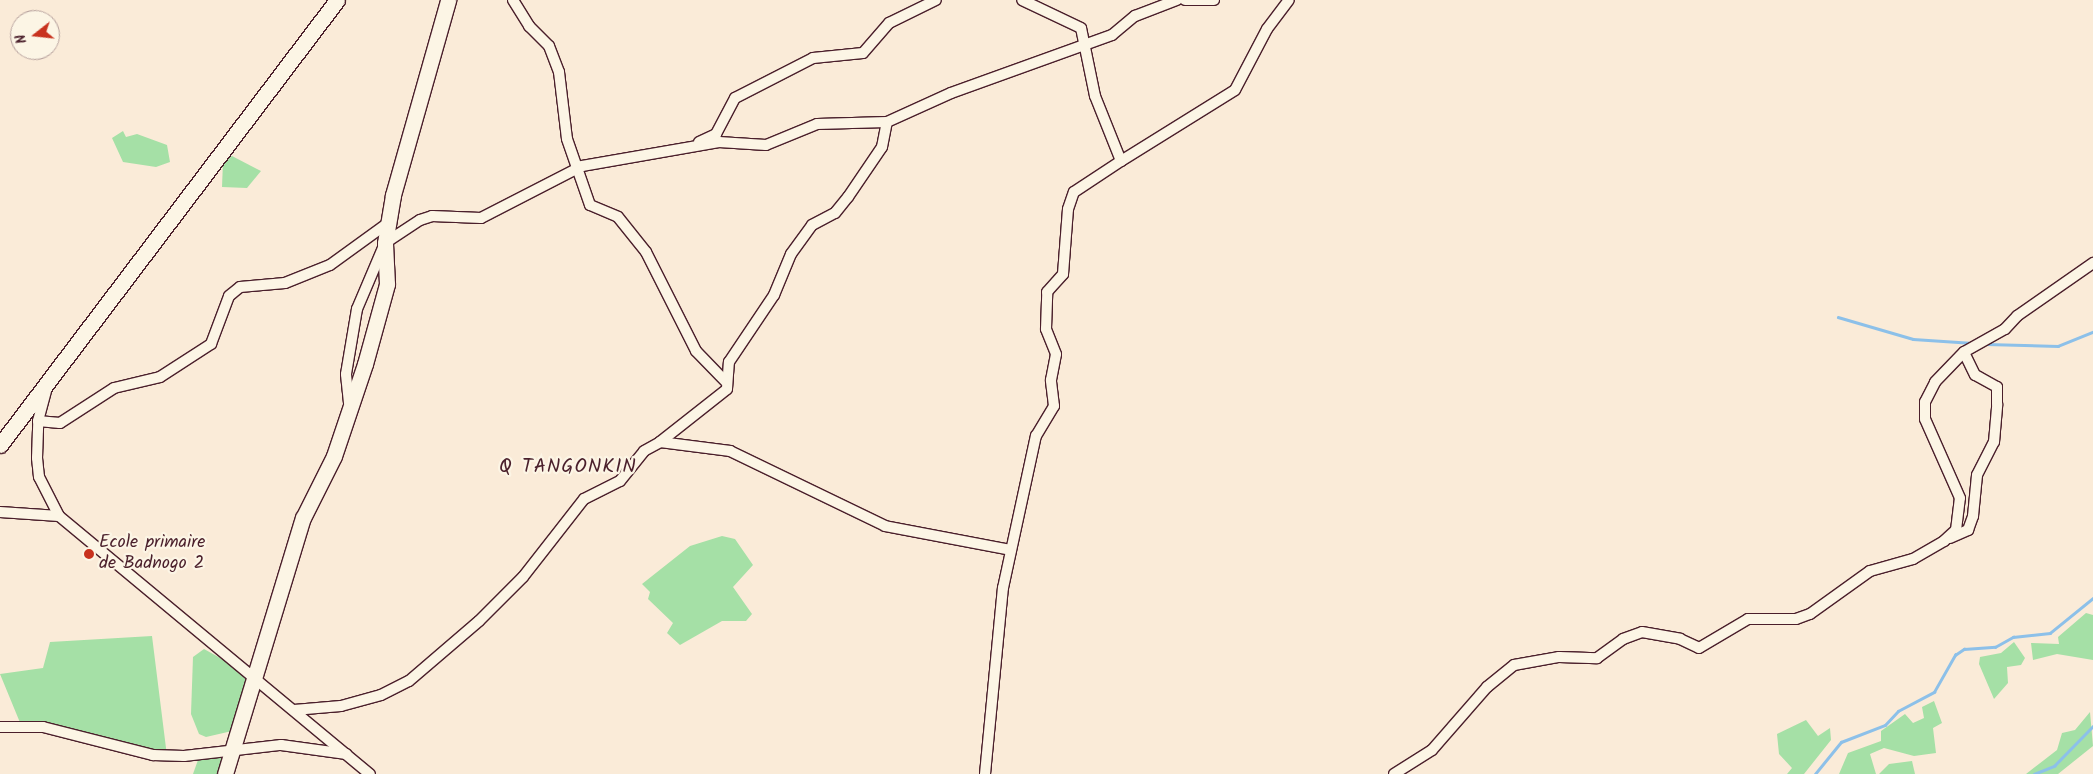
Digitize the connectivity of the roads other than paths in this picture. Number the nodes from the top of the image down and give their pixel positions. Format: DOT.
graph roads {
  1 [pos="337,0"];
  2 [pos="448,0"];
  3 [pos="513,0"];
  4 [pos="936,0"];
  5 [pos="1022,0"];
  6 [pos="1176,0"];
  7 [pos="1184,0"];
  8 [pos="1214,0"];
  9 [pos="1289,0"];
  10 [pos="1084,44"];
  11 [pos="887,122"];
  12 [pos="689,147"];
  13 [pos="1121,161"];
  14 [pos="576,169"];
  15 [pos="388,223"];
  16 [pos="385,243"];
  17 [pos="2093,263"];
  18 [pos="1964,352"];
  19 [pos="50,379"];
  20 [pos="726,382"];
  21 [pos="350,414"];
  22 [pos="38,421"];
  23 [pos="660,442"];
  24 [pos="0,444"];
  25 [pos="0,512"];
  26 [pos="59,516"];
  27 [pos="1944,541"];
  28 [pos="1011,550"];
  29 [pos="255,677"];
  30 [pos="294,710"];
  31 [pos="0,727"];
  32 [pos="234,749"];
  33 [pos="348,755"];
  34 [pos="225,774"];
  35 [pos="370,774"];
  36 [pos="985,774"];
  37 [pos="1394,774"];
  1 -- 19 [label="street"];
  2 -- 15 [label="street"];
  3 -- 14 [label="street"];
  4 -- 12 [label="street"];
  5 -- 10 [label="street"];
  6 -- 10 [label="street"];
  7 -- 8 [label="street"];
  9 -- 13 [label="street"];
  10 -- 11 [label="street"];
  10 -- 13 [label="street"];
  11 -- 12 [label="street"];
  11 -- 20 [label="street"];
  12 -- 14 [label="street"];
  13 -- 28 [label="street"];
  14 -- 16 [label="street"];
  14 -- 20 [label="street"];
  15 -- 16 [label="street"];
  15 -- 22 [label="street"];
  16 -- 21 [label="street"];
  16 -- 21 [label="street"];
  17 -- 18 [label="street"];
  18 -- 27 [label="street"];
  18 -- 27 [label="street"];
  19 -- 22 [label="street"];
  19 -- 24 [label="street"];
  20 -- 23 [label="street"];
  21 -- 29 [label="street"];
  22 -- 26 [label="street"];
  23 -- 28 [label="street"];
  23 -- 30 [label="street"];
  25 -- 26 [label="street"];
  26 -- 29 [label="street"];
  27 -- 37 [label="street"];
  28 -- 36 [label="street"];
  29 -- 30 [label="street"];
  29 -- 32 [label="street"];
  30 -- 33 [label="street"];
  31 -- 32 [label="street"];
  32 -- 33 [label="street"];
  32 -- 34 [label="street"];
  33 -- 35 [label="street"];
}
